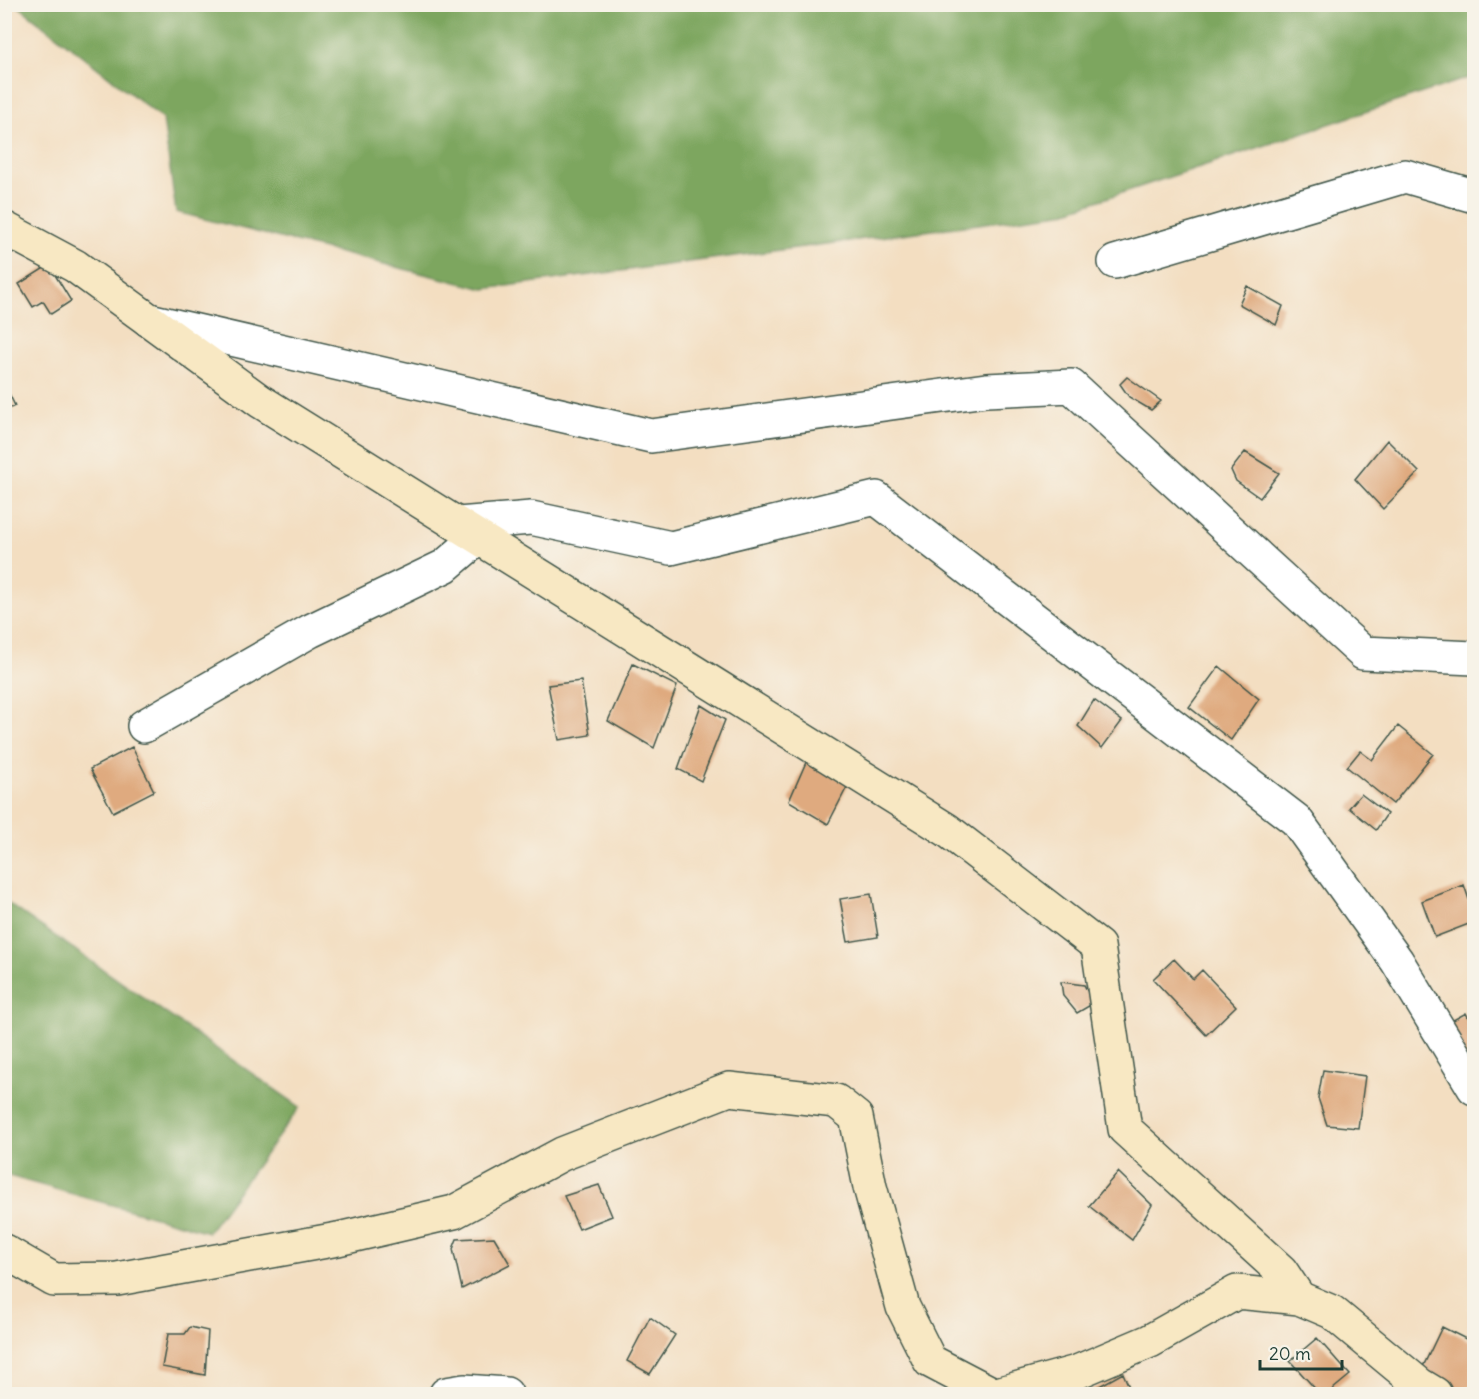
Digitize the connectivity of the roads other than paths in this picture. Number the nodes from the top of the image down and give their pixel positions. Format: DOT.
graph roads {
  1 [pos="1474,196"];
  2 [pos="4,228"];
  3 [pos="1115,262"];
  4 [pos="149,320"];
  5 [pos="469,530"];
  6 [pos="1474,658"];
  7 [pos="144,726"];
  8 [pos="1474,1088"];
  9 [pos="4,1251"];
  10 [pos="1299,1298"];
  11 [pos="446,1395"];
  12 [pos="506,1395"];
  13 [pos="995,1395"];
  14 [pos="1435,1395"];
  1 -- 3 [label="street"];
  2 -- 4 [label="street"];
  4 -- 5 [label="street"];
  4 -- 6 [label="street"];
  5 -- 7 [label="street"];
  5 -- 8 [label="street"];
  5 -- 10 [label="street"];
  9 -- 13 [label="street"];
  10 -- 13 [label="street"];
  10 -- 14 [label="street"];
  11 -- 12 [label="street"];
}
